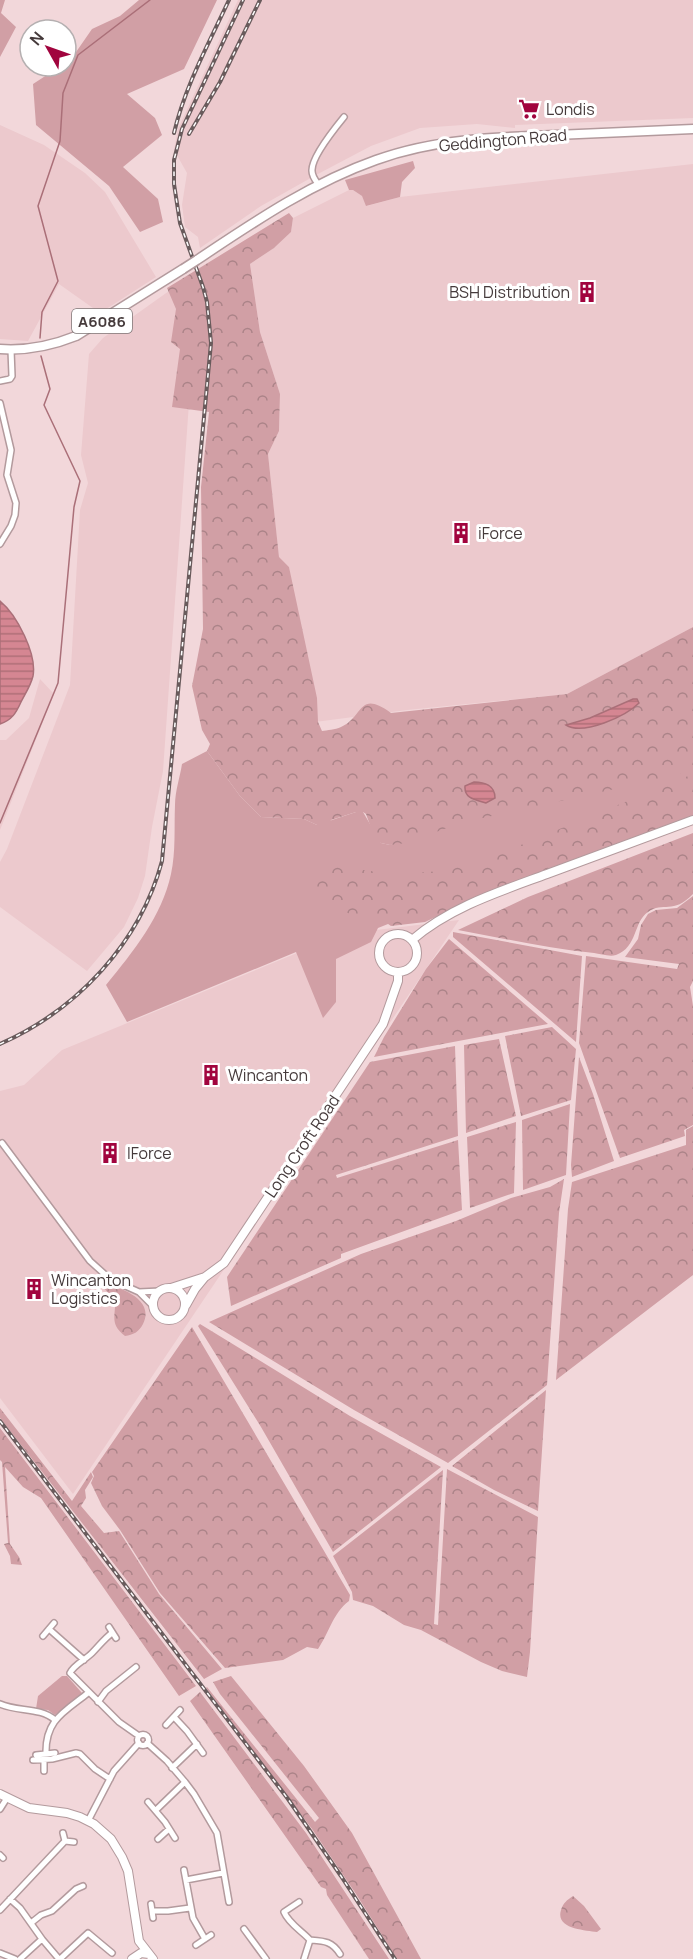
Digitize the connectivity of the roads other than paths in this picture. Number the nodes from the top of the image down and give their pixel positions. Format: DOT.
graph roads {
  1 [pos="344,117"];
  2 [pos="693,129"];
  3 [pos="318,184"];
  4 [pos="0,349"];
  5 [pos="11,350"];
  6 [pos="0,381"];
  7 [pos="0,404"];
  8 [pos="0,544"];
  9 [pos="693,820"];
  10 [pos="412,940"];
  11 [pos="398,973"];
  12 [pos="2,1143"];
  13 [pos="205,1277"];
  14 [pos="171,1288"];
  15 [pos="160,1291"];
  16 [pos="139,1292"];
  17 [pos="186,1305"];
  18 [pos="153,1306"];
  19 [pos="54,1623"];
  20 [pos="49,1629"];
  21 [pos="112,1632"];
  22 [pos="43,1636"];
  23 [pos="84,1660"];
  24 [pos="136,1667"];
  25 [pos="88,1693"];
  26 [pos="98,1702"];
  27 [pos="0,1704"];
  28 [pos="180,1710"];
  29 [pos="174,1717"];
  30 [pos="55,1720"];
  31 [pos="166,1725"];
  32 [pos="139,1736"];
  33 [pos="139,1743"];
  34 [pos="147,1743"];
  35 [pos="197,1744"];
  36 [pos="55,1753"];
  37 [pos="203,1753"];
  38 [pos="46,1754"];
  39 [pos="44,1761"];
  40 [pos="172,1767"];
  41 [pos="44,1771"];
  42 [pos="110,1779"];
  43 [pos="185,1782"];
  44 [pos="3,1796"];
  45 [pos="148,1802"];
  46 [pos="0,1809"];
  47 [pos="156,1810"];
  48 [pos="88,1821"];
  49 [pos="169,1829"];
  50 [pos="63,1833"];
  51 [pos="176,1838"];
  52 [pos="158,1839"];
  53 [pos="65,1841"];
  54 [pos="74,1842"];
  55 [pos="184,1870"];
  56 [pos="223,1873"];
  57 [pos="186,1880"];
  58 [pos="83,1886"];
  59 [pos="10,1899"];
  60 [pos="229,1902"];
  61 [pos="299,1902"];
  62 [pos="151,1904"];
  63 [pos="190,1908"];
  64 [pos="0,1910"];
  65 [pos="152,1911"];
  66 [pos="284,1912"];
  67 [pos="277,1916"];
  68 [pos="153,1918"];
  69 [pos="31,1923"];
  70 [pos="244,1929"];
  71 [pos="211,1935"];
  72 [pos="205,1939"];
  73 [pos="42,1940"];
  74 [pos="309,1940"];
  75 [pos="139,1941"];
  76 [pos="77,1945"];
  77 [pos="195,1945"];
  78 [pos="82,1951"];
  79 [pos="0,1953"];
  80 [pos="112,1953"];
  81 [pos="340,1954"];
  82 [pos="133,1957"];
  83 [pos="151,1957"];
  84 [pos="15,1959"];
  85 [pos="20,1959"];
  86 [pos="59,1959"];
  87 [pos="266,1959"];
  88 [pos="304,1959"];
  1 -- 3 [label="street"];
  2 -- 3 [label="main road, Geddington Road / A6086"];
  3 -- 5 [label="main road, Geddington Road / A6086, bridge"];
  4 -- 5 [label="main road, A6086"];
  5 -- 6 [label="street"];
  7 -- 8 [label="street"];
  9 -- 10 [label="street"];
  10 -- 11 [label="street"];
  10 -- 11 [label="street"];
  11 -- 13 [label="street, Long Croft Road"];
  12 -- 16 [label="street"];
  13 -- 14 [label="street, Long Croft Road"];
  13 -- 17 [label="street"];
  14 -- 15 [label="street"];
  14 -- 17 [label="street"];
  15 -- 16 [label="street"];
  15 -- 18 [label="street"];
  16 -- 18 [label="street"];
  17 -- 18 [label="street"];
  19 -- 20 [label="street"];
  20 -- 22 [label="street"];
  20 -- 23 [label="street"];
  21 -- 23 [label="street"];
  23 -- 25 [label="street"];
  24 -- 26 [label="street"];
  25 -- 26 [label="street"];
  25 -- 30 [label="street"];
  26 -- 32 [label="street"];
  27 -- 30 [label="street"];
  28 -- 29 [label="street"];
  29 -- 31 [label="street"];
  29 -- 35 [label="street"];
  30 -- 38 [label="street"];
  32 -- 33 [label="street"];
  32 -- 34 [label="street"];
  33 -- 34 [label="street"];
  33 -- 42 [label="street"];
  34 -- 40 [label="street"];
  35 -- 37 [label="street"];
  35 -- 40 [label="street"];
  36 -- 38 [label="street"];
  38 -- 39 [label="street"];
  39 -- 41 [label="street"];
  39 -- 42 [label="street"];
  40 -- 43 [label="street"];
  42 -- 48 [label="street"];
  43 -- 47 [label="street"];
  43 -- 56 [label="street"];
  44 -- 46 [label="street"];
  44 -- 48 [label="street"];
  45 -- 47 [label="street"];
  47 -- 49 [label="street"];
  48 -- 75 [label="street"];
  49 -- 51 [label="street"];
  49 -- 52 [label="street"];
  50 -- 53 [label="street"];
  53 -- 54 [label="street"];
  53 -- 59 [label="street"];
  55 -- 57 [label="street"];
  56 -- 57 [label="street"];
  56 -- 60 [label="street"];
  57 -- 63 [label="street"];
  58 -- 69 [label="street"];
  59 -- 64 [label="street"];
  59 -- 69 [label="street"];
  61 -- 66 [label="street"];
  62 -- 65 [label="street"];
  63 -- 65 [label="street"];
  63 -- 72 [label="street"];
  65 -- 68 [label="street"];
  66 -- 67 [label="street"];
  66 -- 74 [label="street"];
  69 -- 73 [label="street"];
  70 -- 87 [label="street"];
  71 -- 72 [label="street"];
  72 -- 77 [label="street"];
  73 -- 85 [label="street"];
  73 -- 86 [label="street"];
  74 -- 81 [label="street"];
  74 -- 88 [label="street"];
  75 -- 82 [label="street"];
  75 -- 83 [label="street"];
  76 -- 78 [label="street"];
  76 -- 80 [label="street"];
  76 -- 86 [label="street"];
  79 -- 84 [label="street"];
  82 -- 83 [label="street"];
}
